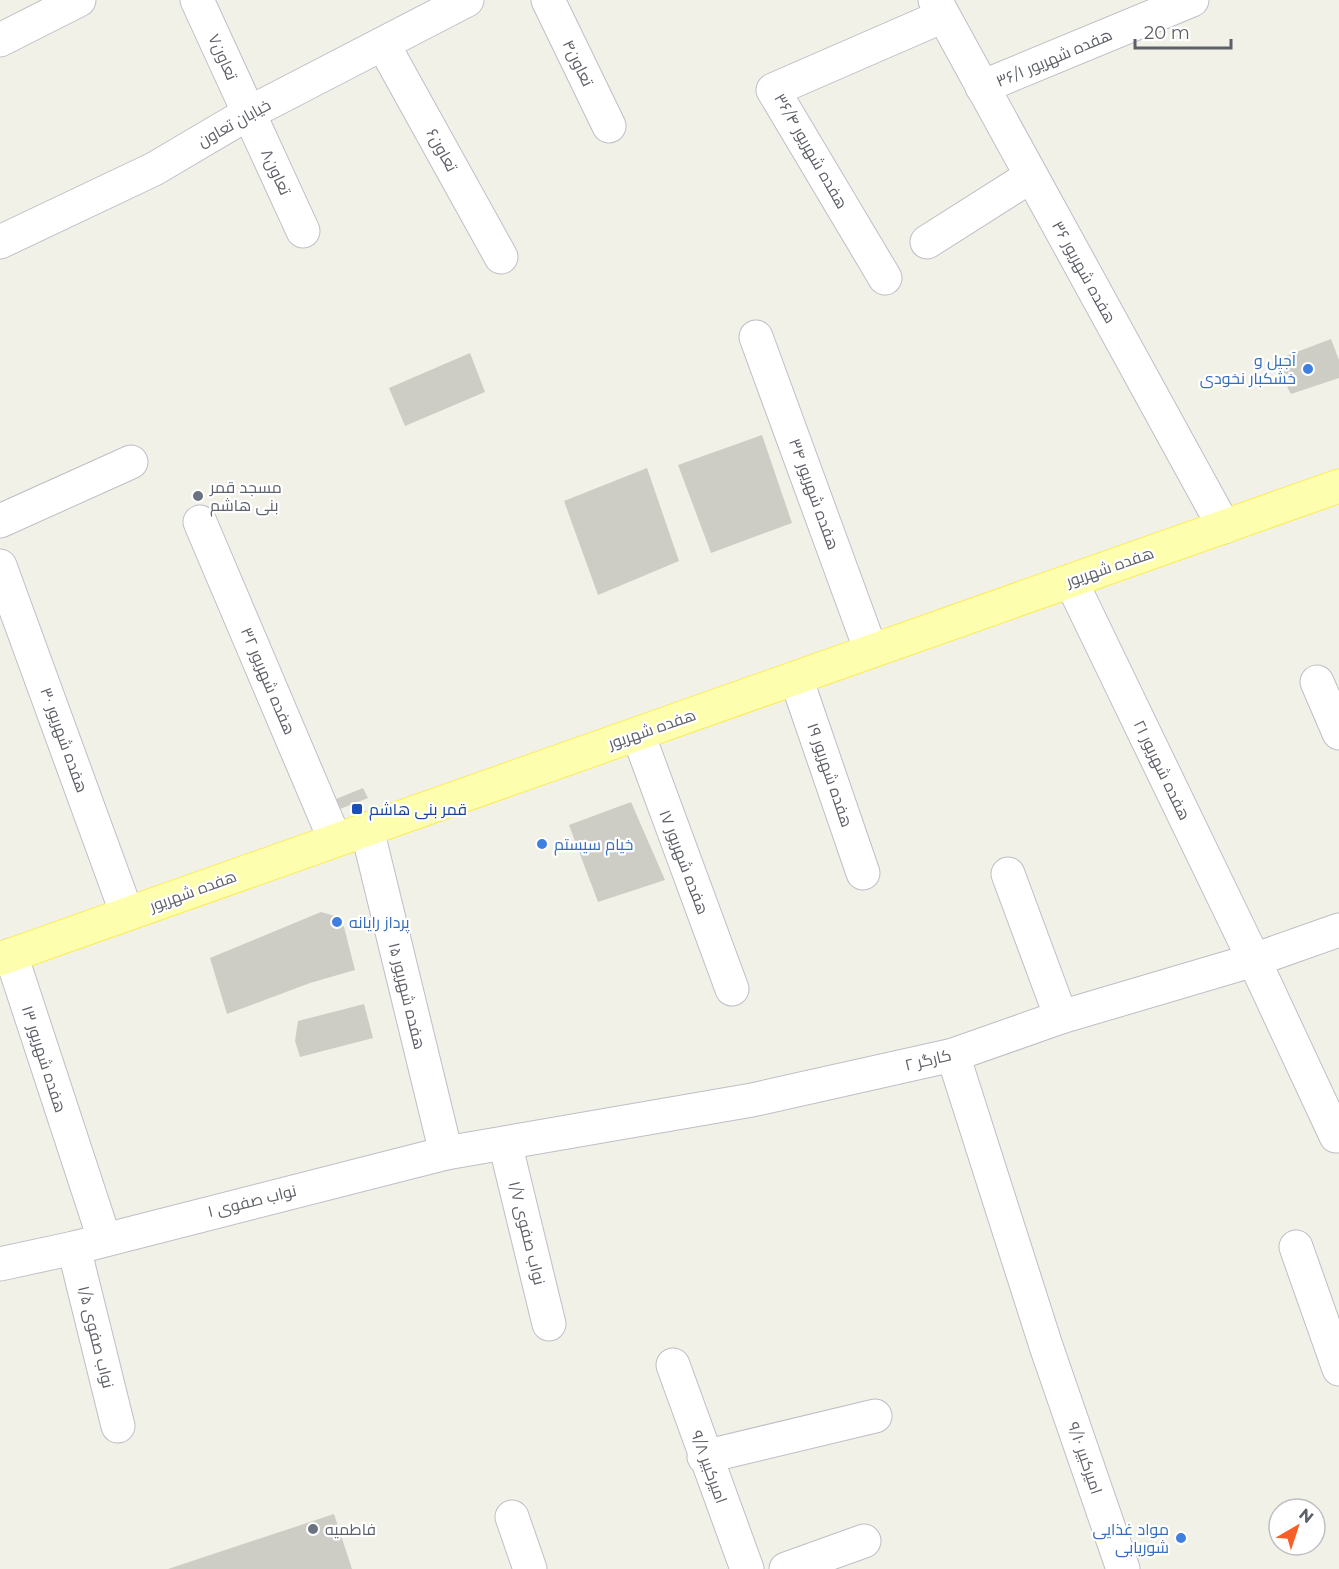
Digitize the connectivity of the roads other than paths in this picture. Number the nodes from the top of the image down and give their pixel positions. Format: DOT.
graph roads {
  1 [pos="79,0"];
  2 [pos="197,0"];
  3 [pos="467,0"];
  4 [pos="548,0"];
  5 [pos="1191,0"];
  6 [pos="939,8"];
  7 [pos="0,40"];
  8 [pos="383,44"];
  9 [pos="982,87"];
  10 [pos="249,114"];
  11 [pos="609,126"];
  12 [pos="1031,176"];
  13 [pos="303,231"];
  14 [pos="0,242"];
  15 [pos="927,242"];
  16 [pos="501,257"];
  17 [pos="885,278"];
  18 [pos="756,337"];
  19 [pos="131,462"];
  20 [pos="1339,466"];
  21 [pos="1339,486"];
  22 [pos="1303,499"];
  23 [pos="0,521"];
  24 [pos="200,522"];
  25 [pos="1224,527"];
  26 [pos="2,576"];
  27 [pos="1071,581"];
  28 [pos="871,651"];
  29 [pos="796,678"];
  30 [pos="1317,682"];
  31 [pos="1339,733"];
  32 [pos="638,734"];
  33 [pos="367,829"];
  34 [pos="335,840"];
  35 [pos="863,873"];
  36 [pos="1008,874"];
  37 [pos="127,914"];
  38 [pos="1339,930"];
  39 [pos="6,957"];
  40 [pos="1254,960"];
  41 [pos="732,989"];
  42 [pos="1061,1017"];
  43 [pos="953,1055"];
  44 [pos="1336,1136"];
  45 [pos="505,1143"];
  46 [pos="446,1153"];
  47 [pos="89,1243"];
  48 [pos="1296,1247"];
  49 [pos="0,1264"];
  50 [pos="549,1324"];
  51 [pos="673,1365"];
  52 [pos="1339,1369"];
  53 [pos="875,1416"];
  54 [pos="118,1426"];
  55 [pos="704,1457"];
  56 [pos="512,1517"];
  57 [pos="864,1542"];
  58 [pos="530,1569"];
  59 [pos="747,1569"];
  60 [pos="786,1569"];
  61 [pos="1123,1569"];
  1 -- 7 [label="street"];
  2 -- 10 [label="street, تعاون۷"];
  3 -- 8 [label="street, خیابان تعاون"];
  4 -- 11 [label="street, تعاون۴"];
  5 -- 9 [label="street, هفده شهریور ۳۶/۱"];
  6 -- 9 [label="street, هفده شهریور ۳۶"];
  6 -- 17 [label="street, هفده شهریور ۳۶/۴"];
  8 -- 10 [label="street, خیابان تعاون"];
  8 -- 16 [label="street, تعاون۶"];
  9 -- 12 [label="street, هفده شهریور ۳۶"];
  10 -- 13 [label="street, تعاون۸"];
  10 -- 14 [label="street, خیابان تعاون"];
  12 -- 15 [label="street"];
  12 -- 25 [label="street, هفده شهریور ۳۶"];
  18 -- 28 [label="street, هفده شهریور ۳۴"];
  19 -- 23 [label="street"];
  20 -- 22 [label="main road, هفده شهریور"];
  21 -- 22 [label="main road, هفده شهریور"];
  22 -- 25 [label="main road, هفده شهریور"];
  24 -- 34 [label="street, هفده شهریور ۳۲"];
  25 -- 27 [label="main road, هفده شهریور"];
  26 -- 37 [label="street, هفده شهریور ۳۰"];
  27 -- 28 [label="main road, هفده شهریور"];
  27 -- 40 [label="street, هفده شهریور ۲۱"];
  28 -- 29 [label="main road, هفده شهریور"];
  29 -- 32 [label="main road, هفده شهریور"];
  29 -- 35 [label="street, هفده شهریور ۱۹"];
  30 -- 31 [label="street"];
  32 -- 33 [label="main road, هفده شهریور"];
  32 -- 41 [label="street, هفده شهریور ۱۷"];
  33 -- 34 [label="main road, هفده شهریور"];
  33 -- 46 [label="street, هفده شهریور ۱۵"];
  34 -- 37 [label="main road, هفده شهریور"];
  36 -- 42 [label="street"];
  37 -- 39 [label="main road, هفده شهریور"];
  38 -- 40 [label="street, کارگر ۲"];
  39 -- 47 [label="street, هفده شهریور ۱۳"];
  40 -- 42 [label="street, کارگر ۲"];
  40 -- 44 [label="street, هفده شهریور ۲۱"];
  42 -- 43 [label="street, کارگر ۲"];
  43 -- 45 [label="street, کارگر ۲"];
  43 -- 61 [label="street, امیرکبیر ۹/۱۰"];
  45 -- 46 [label="street, نواب صفوی ۱"];
  45 -- 50 [label="street, نواب صفوی ۱/۷"];
  46 -- 47 [label="street, نواب صفوی ۱"];
  47 -- 49 [label="street, نواب صفوی ۱"];
  47 -- 54 [label="street, نواب صفوی ۱/۵"];
  48 -- 52 [label="street"];
  51 -- 55 [label="street, امیرکبیر ۹/۸"];
  53 -- 55 [label="street"];
  55 -- 59 [label="street, امیرکبیر ۹/۸"];
  56 -- 58 [label="street"];
  57 -- 60 [label="street"];
}
